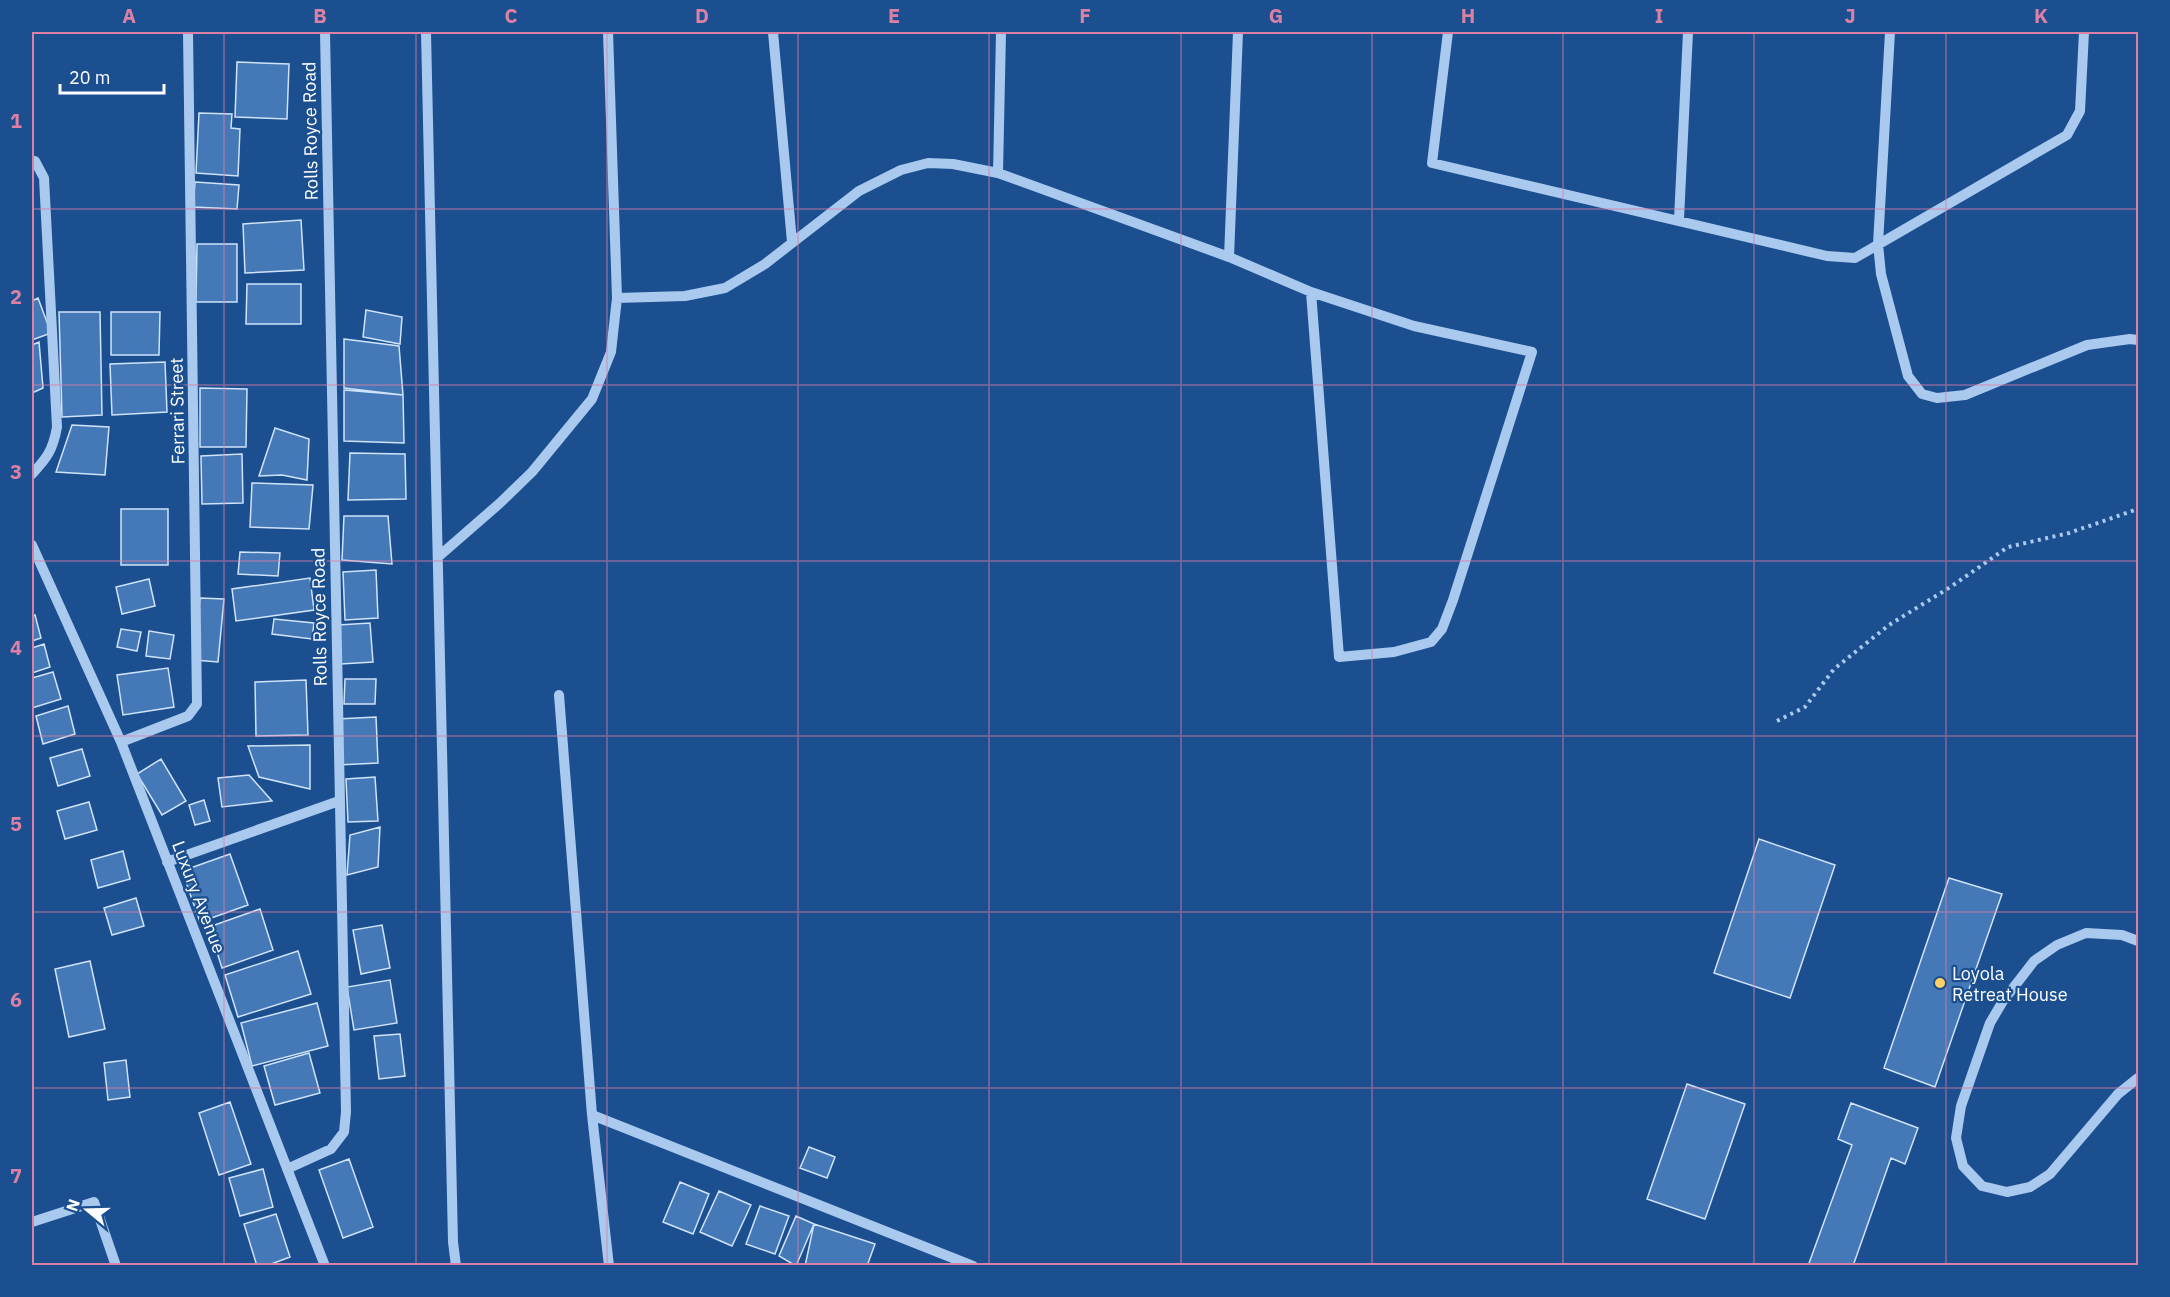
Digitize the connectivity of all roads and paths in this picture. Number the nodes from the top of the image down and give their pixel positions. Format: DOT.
graph roads {
  1 [pos="188,32"];
  2 [pos="325,32"];
  3 [pos="426,32"];
  4 [pos="608,32"];
  5 [pos="773,32"];
  6 [pos="1001,32"];
  7 [pos="1238,32"];
  8 [pos="1448,32"];
  9 [pos="1688,32"];
  10 [pos="1890,32"];
  11 [pos="2084,32"];
  12 [pos="32,161"];
  13 [pos="998,173"];
  14 [pos="1679,219"];
  15 [pos="792,242"];
  16 [pos="1878,244"];
  17 [pos="1229,257"];
  18 [pos="1311,292"];
  19 [pos="617,298"];
  20 [pos="2139,340"];
  21 [pos="32,474"];
  22 [pos="2139,509"];
  23 [pos="32,545"];
  24 [pos="438,557"];
  25 [pos="559,695"];
  26 [pos="1777,721"];
  27 [pos="122,742"];
  28 [pos="339,801"];
  29 [pos="167,862"];
  30 [pos="2139,941"];
  31 [pos="2139,1078"];
  32 [pos="592,1115"];
  33 [pos="287,1169"];
  34 [pos="32,1222"];
  35 [pos="116,1266"];
  36 [pos="325,1266"];
  37 [pos="456,1266"];
  38 [pos="609,1266"];
  39 [pos="973,1266"];
  1 -- 27 [label="street, Ferrari Street"];
  2 -- 28 [label="street, Rolls Royce Road"];
  3 -- 24 [label="street"];
  4 -- 19 [label="street"];
  5 -- 15 [label="street"];
  6 -- 13 [label="street"];
  7 -- 17 [label="street"];
  8 -- 14 [label="street"];
  9 -- 14 [label="street"];
  10 -- 16 [label="street"];
  11 -- 16 [label="street"];
  12 -- 21 [label="street"];
  13 -- 15 [label="street"];
  13 -- 17 [label="street"];
  14 -- 16 [label="street"];
  15 -- 19 [label="street"];
  16 -- 20 [label="street"];
  17 -- 18 [label="street"];
  18 -- 18 [label="street"];
  19 -- 24 [label="street"];
  22 -- 26 [label="path"];
  23 -- 27 [label="street, Luxury Avenue"];
  24 -- 37 [label="street"];
  25 -- 32 [label="street"];
  27 -- 29 [label="street, Luxury Avenue"];
  28 -- 29 [label="street"];
  28 -- 33 [label="street, Rolls Royce Road"];
  29 -- 33 [label="street, Luxury Avenue"];
  30 -- 31 [label="street"];
  32 -- 38 [label="street"];
  32 -- 39 [label="street"];
  33 -- 36 [label="street, Luxury Avenue"];
  34 -- 35 [label="street"];
}
